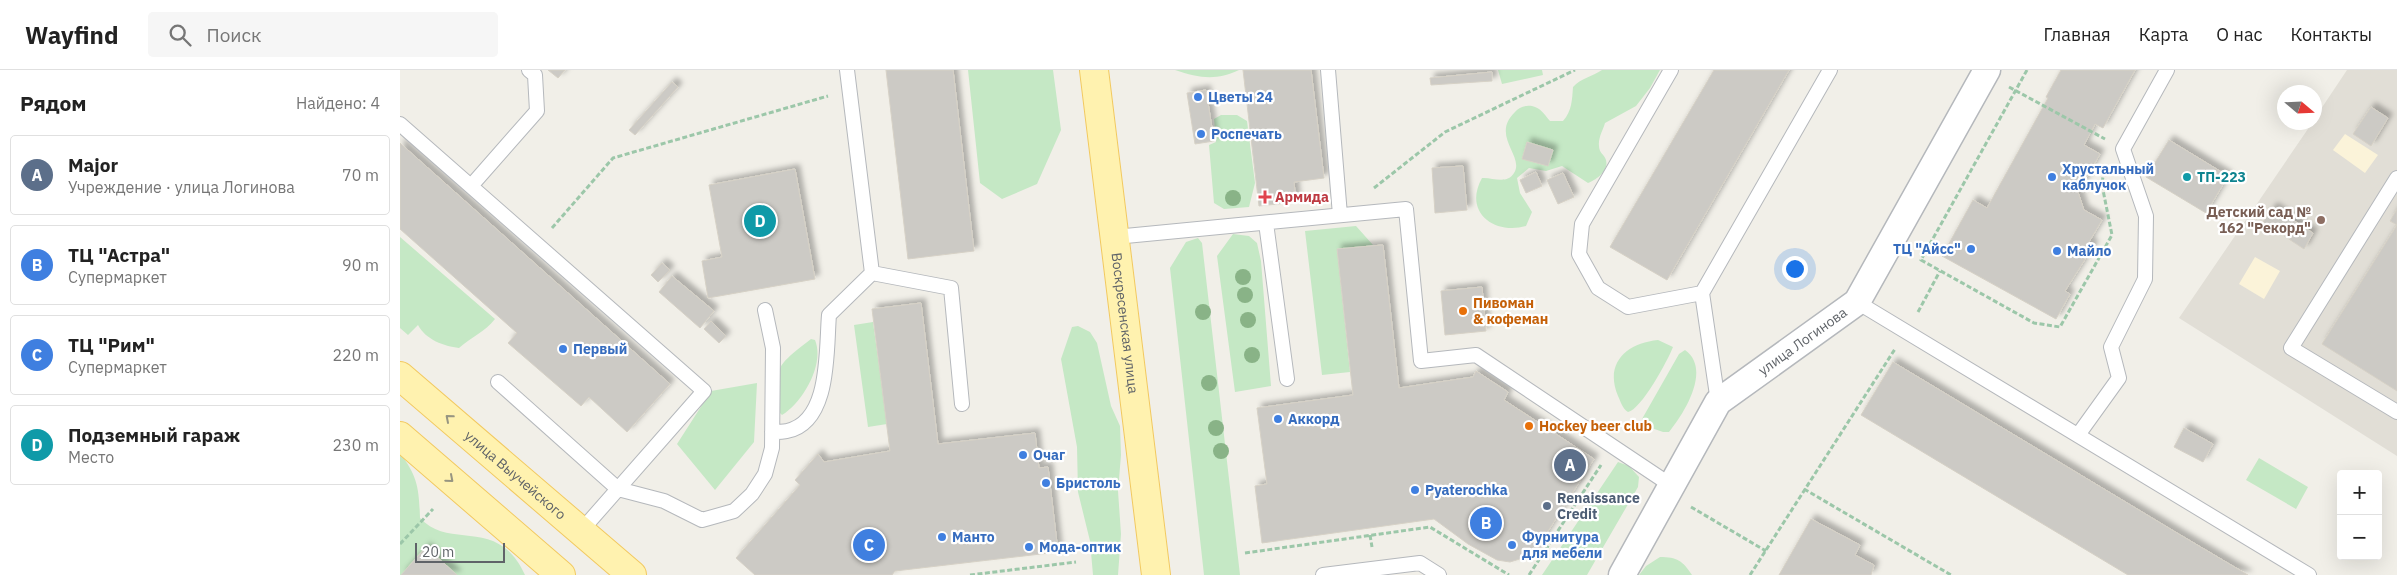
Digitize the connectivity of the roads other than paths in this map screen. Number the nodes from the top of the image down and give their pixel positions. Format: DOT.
graph roads {
  1 [pos="529,70"];
  2 [pos="847,70"];
  3 [pos="1094,70"];
  4 [pos="1328,70"];
  5 [pos="1671,70"];
  6 [pos="1830,70"];
  7 [pos="2167,70"];
  8 [pos="1986,71"];
  9 [pos="400,124"];
  10 [pos="2397,178"];
  11 [pos="471,186"];
  12 [pos="1340,215"];
  13 [pos="1266,222"];
  14 [pos="1115,237"];
  15 [pos="872,273"];
  16 [pos="1702,293"];
  17 [pos="1857,302"];
  18 [pos="765,310"];
  19 [pos="400,376"];
  20 [pos="1287,379"];
  21 [pos="498,382"];
  22 [pos="1718,402"];
  23 [pos="962,404"];
  24 [pos="2397,412"];
  25 [pos="772,432"];
  26 [pos="400,436"];
  27 [pos="2078,436"];
  28 [pos="618,489"];
  29 [pos="1669,489"];
  30 [pos="581,531"];
  31 [pos="562,575"];
  32 [pos="632,575"];
  33 [pos="1156,575"];
  34 [pos="1323,575"];
  35 [pos="1439,575"];
  36 [pos="1622,575"];
  37 [pos="2309,575"];
  1 -- 11 [label="lane"];
  2 -- 15 [label="lane"];
  3 -- 14 [label="main road, Воскресенская улица"];
  4 -- 12 [label="lane"];
  5 -- 16 [label="lane"];
  6 -- 16 [label="lane"];
  7 -- 27 [label="lane"];
  8 -- 17 [label="street, улица Логинова"];
  9 -- 11 [label="lane"];
  10 -- 24 [label="lane"];
  11 -- 28 [label="lane"];
  12 -- 13 [label="lane"];
  12 -- 29 [label="lane"];
  13 -- 14 [label="lane"];
  13 -- 20 [label="lane"];
  14 -- 33 [label="main road, Воскресенская улица"];
  15 -- 23 [label="lane"];
  15 -- 25 [label="lane"];
  16 -- 22 [label="lane"];
  17 -- 22 [label="street, улица Логинова"];
  17 -- 27 [label="lane"];
  18 -- 25 [label="lane"];
  30 -- 19 [label="main road, улица Выучейского, one-way"];
  21 -- 28 [label="lane"];
  22 -- 29 [label="street, улица Логинова"];
  25 -- 28 [label="lane"];
  26 -- 31 [label="main road, one-way"];
  27 -- 37 [label="lane"];
  28 -- 30 [label="lane"];
  29 -- 36 [label="street, улица Логинова"];
  30 -- 32 [label="main road, улица Выучейского"];
  34 -- 35 [label="lane"];
}
